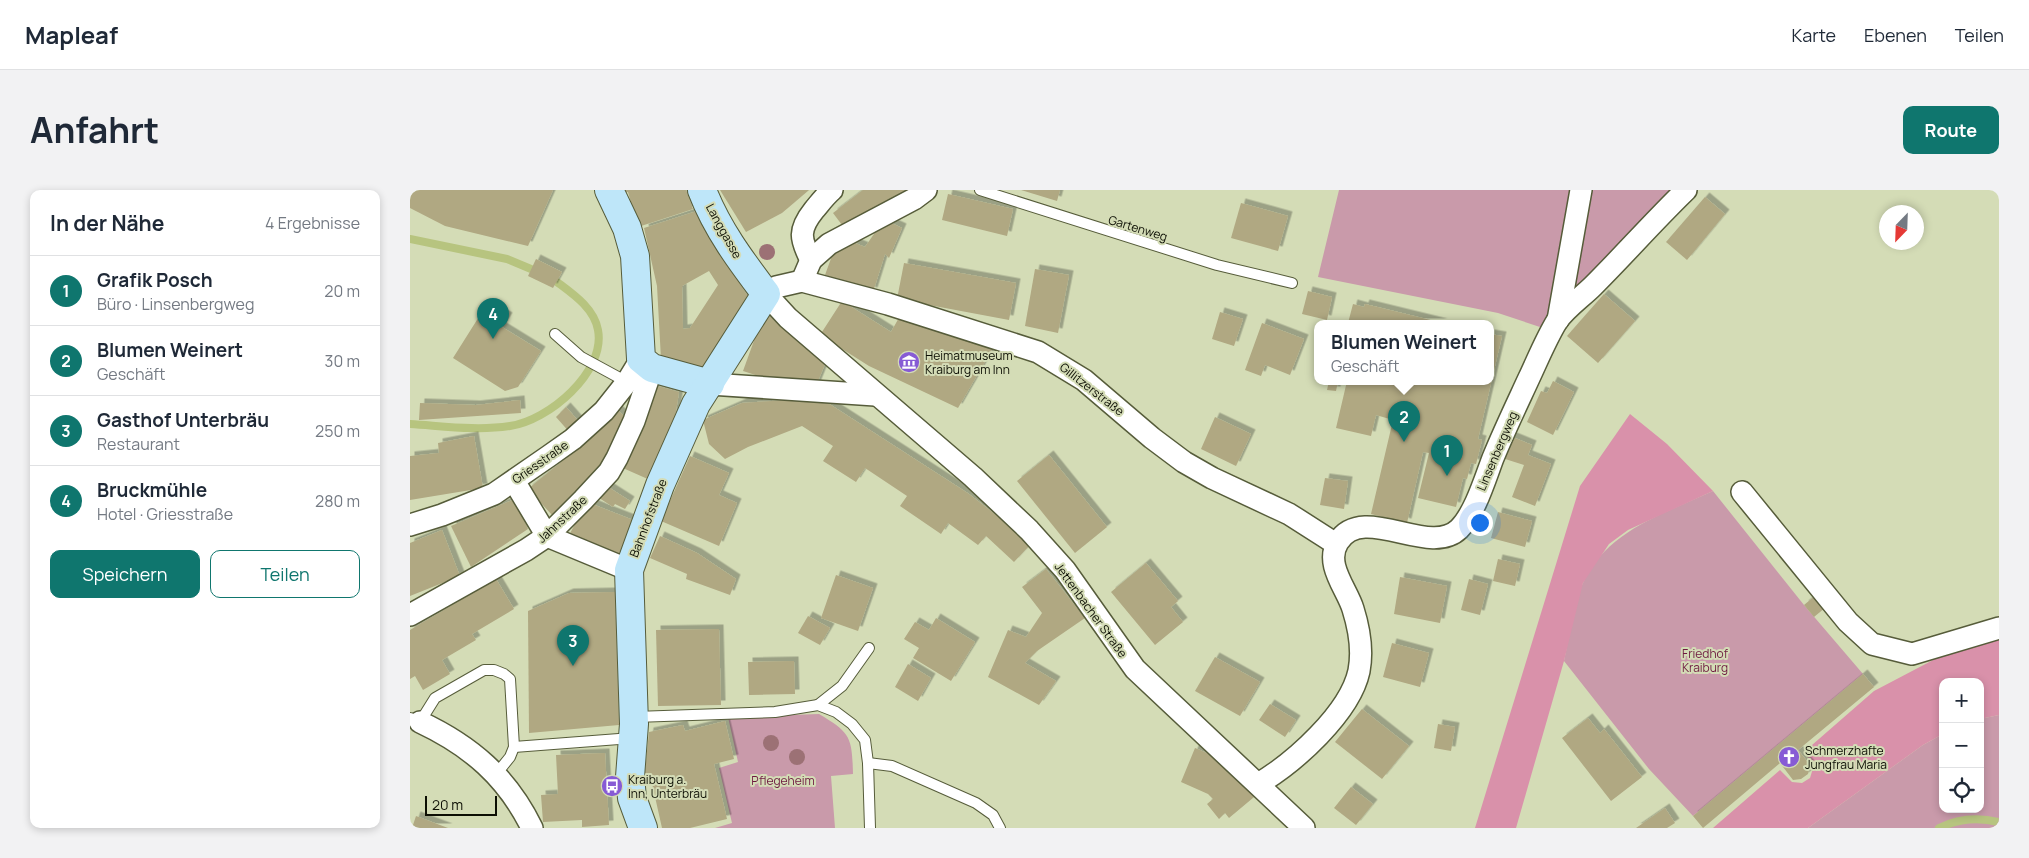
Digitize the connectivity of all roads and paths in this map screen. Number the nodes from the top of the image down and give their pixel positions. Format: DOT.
graph roads {
  1 [pos="609,190"];
  2 [pos="702,190"];
  3 [pos="832,190"];
  4 [pos="926,190"];
  5 [pos="980,190"];
  6 [pos="1581,190"];
  7 [pos="1686,190"];
  8 [pos="811,260"];
  9 [pos="802,281"];
  10 [pos="1292,283"];
  11 [pos="766,294"];
  12 [pos="1558,320"];
  13 [pos="556,334"];
  14 [pos="647,363"];
  15 [pos="627,382"];
  16 [pos="710,384"];
  17 [pos="876,395"];
  18 [pos="514,481"];
  19 [pos="1742,492"];
  20 [pos="410,525"];
  21 [pos="547,536"];
  22 [pos="1336,544"];
  23 [pos="629,570"];
  24 [pos="410,615"];
  25 [pos="1999,628"];
  26 [pos="869,648"];
  27 [pos="818,705"];
  28 [pos="415,720"];
  29 [pos="633,727"];
  30 [pos="514,747"];
  31 [pos="868,763"];
  32 [pos="497,773"];
  33 [pos="1258,784"];
  34 [pos="532,828"];
  35 [pos="643,828"];
  36 [pos="870,828"];
  37 [pos="1000,828"];
  38 [pos="1304,828"];
  1 -- 14 [label="main road"];
  2 -- 11 [label="main road, Langgasse"];
  3 -- 8 [label="street"];
  4 -- 8 [label="street"];
  5 -- 10 [label="lane, Gartenweg"];
  6 -- 12 [label="street, Linsenbergweg"];
  7 -- 12 [label="street, Linsenbergweg"];
  8 -- 9 [label="street"];
  9 -- 11 [label="street, Gillitzerstraße"];
  9 -- 22 [label="street, Gillitzerstraße"];
  11 -- 16 [label="main road, Bahnhofstraße"];
  11 -- 17 [label="street, Jettenbacher Straße"];
  12 -- 22 [label="street, Linsenbergweg"];
  13 -- 15 [label="lane"];
  14 -- 15 [label="street, Griesstraße"];
  14 -- 16 [label="main road"];
  14 -- 21 [label="street, Jahnstraße"];
  15 -- 18 [label="street, Griesstraße"];
  16 -- 17 [label="street"];
  16 -- 23 [label="main road, Bahnhofstraße"];
  17 -- 33 [label="street, Jettenbacher Straße"];
  18 -- 20 [label="street, Griesstraße"];
  18 -- 21 [label="street"];
  19 -- 25 [label="street"];
  21 -- 23 [label="street"];
  21 -- 24 [label="street, Jahnstraße"];
  22 -- 33 [label="street"];
  23 -- 29 [label="main road, Bahnhofstraße"];
  26 -- 27 [label="lane"];
  27 -- 29 [label="lane"];
  27 -- 31 [label="lane"];
  28 -- 30 [label="lane"];
  28 -- 32 [label="street"];
  29 -- 30 [label="lane"];
  29 -- 35 [label="main road, Bahnhofstraße"];
  30 -- 32 [label="lane"];
  31 -- 36 [label="lane"];
  31 -- 37 [label="lane"];
  32 -- 34 [label="street"];
  33 -- 38 [label="street, Jettenbacher Straße"];
}
